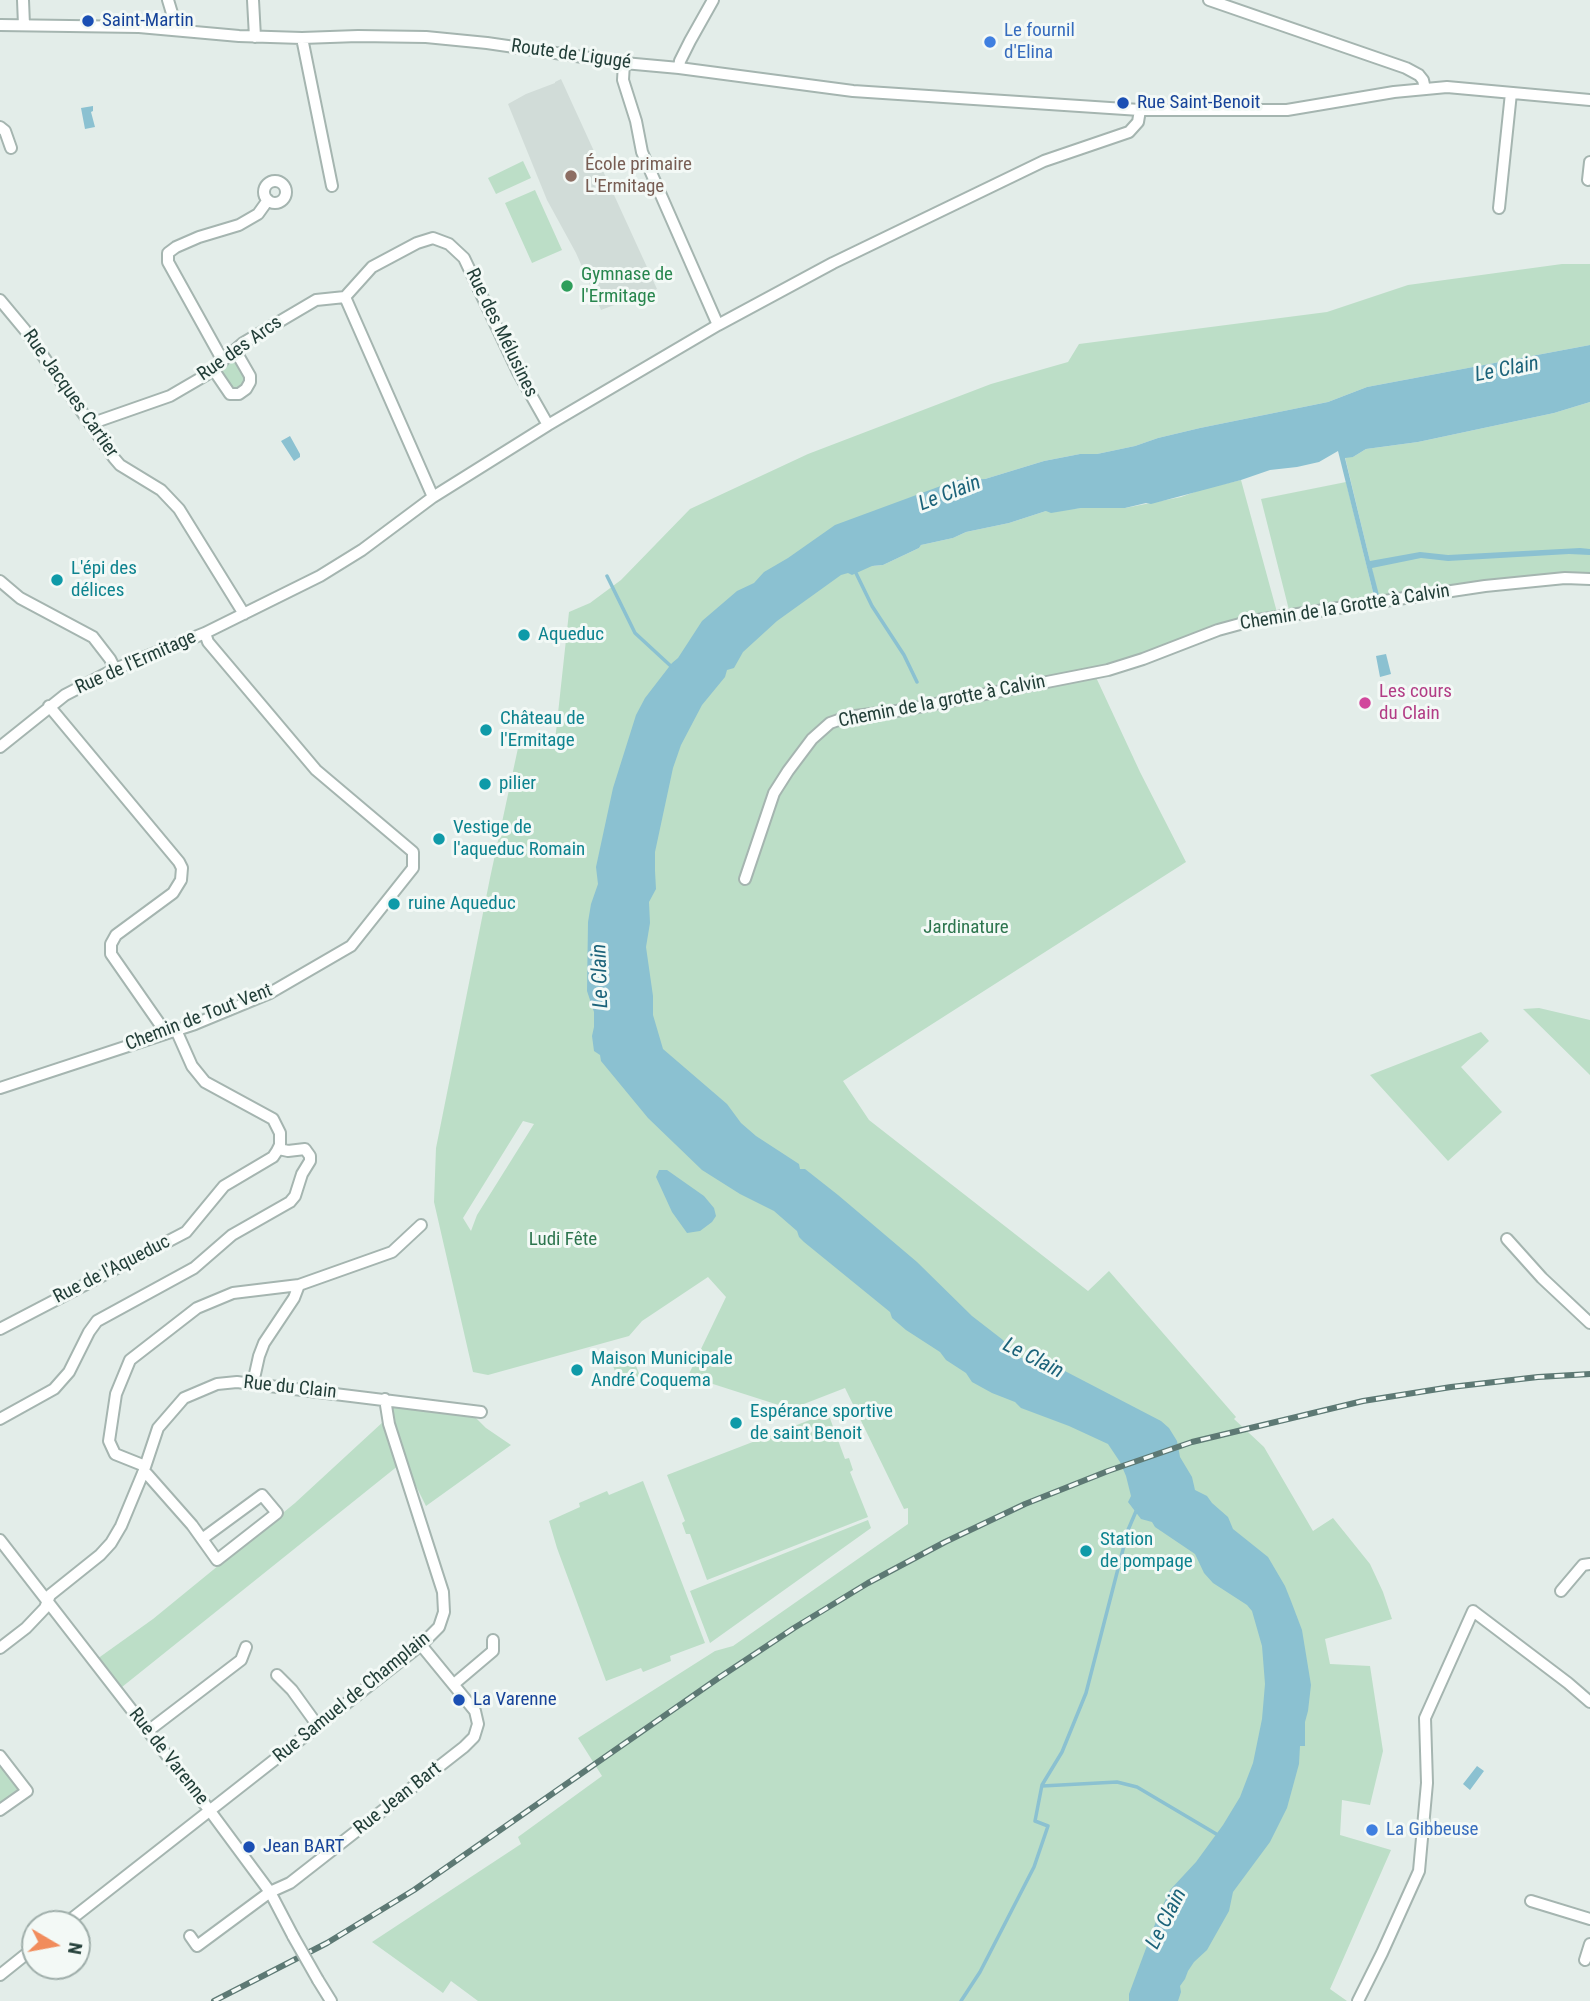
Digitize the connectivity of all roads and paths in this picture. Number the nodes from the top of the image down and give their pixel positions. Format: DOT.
graph roads {
  1 [pos="23,0"];
  2 [pos="168,0"];
  3 [pos="253,0"];
  4 [pos="713,0"];
  5 [pos="1209,0"];
  6 [pos="0,25"];
  7 [pos="24,25"];
  8 [pos="177,30"];
  9 [pos="255,37"];
  10 [pos="302,38"];
  11 [pos="624,63"];
  12 [pos="679,68"];
  13 [pos="1425,89"];
  14 [pos="1511,93"];
  15 [pos="1590,100"];
  16 [pos="1140,110"];
  17 [pos="0,127"];
  18 [pos="10,148"];
  19 [pos="1590,162"];
  20 [pos="1588,180"];
  21 [pos="332,186"];
  22 [pos="268,200"];
  23 [pos="1499,208"];
  24 [pos="345,298"];
  25 [pos="0,300"];
  26 [pos="719,325"];
  27 [pos="235,350"];
  28 [pos="223,361"];
  29 [pos="213,369"];
  30 [pos="90,424"];
  31 [pos="548,425"];
  32 [pos="433,497"];
  33 [pos="1590,579"];
  34 [pos="0,581"];
  35 [pos="244,614"];
  36 [pos="205,633"];
  37 [pos="115,668"];
  38 [pos="1108,670"];
  39 [pos="49,706"];
  40 [pos="0,747"];
  41 [pos="745,879"];
  42 [pos="171,1032"];
  43 [pos="0,1088"];
  44 [pos="279,1149"];
  45 [pos="421,1225"];
  46 [pos="1507,1239"];
  47 [pos="299,1285"];
  48 [pos="1590,1323"];
  49 [pos="0,1329"];
  50 [pos="253,1383"];
  51 [pos="385,1399"];
  52 [pos="481,1412"];
  53 [pos="0,1419"];
  54 [pos="144,1469"];
  55 [pos="202,1539"];
  56 [pos="1,1541"];
  57 [pos="1590,1564"];
  58 [pos="1561,1591"];
  59 [pos="48,1601"];
  60 [pos="493,1640"];
  61 [pos="421,1645"];
  62 [pos="246,1647"];
  63 [pos="0,1648"];
  64 [pos="277,1675"];
  65 [pos="454,1684"];
  66 [pos="1590,1702"];
  67 [pos="318,1726"];
  68 [pos="148,1731"];
  69 [pos="0,1756"];
  70 [pos="0,1810"];
  71 [pos="210,1811"];
  72 [pos="270,1892"];
  73 [pos="1531,1901"];
  74 [pos="83,1910"];
  75 [pos="1590,1919"];
  76 [pos="190,1936"];
  77 [pos="1590,1944"];
  78 [pos="21,1958"];
  79 [pos="1585,1960"];
  80 [pos="0,1975"];
  81 [pos="331,2001"];
  82 [pos="1358,2001"];
  1 -- 7 [label="street"];
  2 -- 8 [label="street"];
  3 -- 9 [label="street"];
  4 -- 12 [label="street"];
  5 -- 13 [label="street"];
  6 -- 7 [label="street, Route de Ligugé"];
  7 -- 8 [label="street, Route de Ligugé"];
  8 -- 9 [label="street, Route de Ligugé"];
  9 -- 10 [label="street, Route de Ligugé"];
  10 -- 11 [label="street, Route de Ligugé"];
  10 -- 21 [label="street"];
  11 -- 12 [label="street, Route de Ligugé"];
  11 -- 26 [label="street"];
  12 -- 16 [label="street, Route de Ligugé"];
  13 -- 14 [label="street, Route de Ligugé"];
  13 -- 16 [label="street, Route de Ligugé"];
  14 -- 15 [label="street, Route de Ligugé"];
  14 -- 23 [label="street"];
  16 -- 26 [label="street, Rue de l'Ermitage"];
  17 -- 18 [label="street"];
  19 -- 20 [label="street"];
  22 -- 28 [label="street"];
  24 -- 27 [label="street, Rue des Arcs"];
  24 -- 31 [label="street, Rue des Mélusines"];
  24 -- 32 [label="street"];
  25 -- 30 [label="street, Rue Jacques Cartier"];
  26 -- 31 [label="street, Rue de l'Ermitage"];
  27 -- 28 [label="street, Rue des Arcs"];
  27 -- 29 [label="street"];
  28 -- 29 [label="street, Rue des Arcs"];
  29 -- 30 [label="street, Rue des Arcs"];
  30 -- 35 [label="street, Rue Jacques Cartier"];
  31 -- 32 [label="street, Rue de l'Ermitage"];
  32 -- 35 [label="street, Rue de l'Ermitage"];
  33 -- 38 [label="street, Chemin de la Grotte à Calvin"];
  34 -- 37 [label="street"];
  35 -- 36 [label="street, Rue de l'Ermitage"];
  36 -- 37 [label="street, Rue de l'Ermitage"];
  36 -- 42 [label="street, Chemin de Tout Vent"];
  37 -- 39 [label="street, Rue de l'Ermitage"];
  38 -- 41 [label="street, Chemin de la grotte à Calvin"];
  39 -- 40 [label="street, Rue de l'Ermitage"];
  39 -- 42 [label="street"];
  42 -- 43 [label="street, Chemin de Tout Vent"];
  42 -- 44 [label="street"];
  44 -- 49 [label="street, Rue de l'Aqueduc"];
  44 -- 53 [label="street"];
  45 -- 47 [label="street"];
  46 -- 48 [label="street"];
  47 -- 50 [label="street"];
  47 -- 54 [label="street"];
  50 -- 51 [label="street, Rue du Clain"];
  50 -- 54 [label="street, Rue du Clain"];
  51 -- 52 [label="street, Rue du Clain"];
  51 -- 61 [label="street, Rue Samuel de Champlain"];
  54 -- 55 [label="street"];
  54 -- 59 [label="street, Rue du Clain"];
  55 -- 55 [label="street"];
  56 -- 59 [label="street, Rue de Varenne"];
  57 -- 58 [label="street"];
  59 -- 63 [label="street, Rue du Clain"];
  59 -- 68 [label="street, Rue de Varenne"];
  60 -- 65 [label="street"];
  61 -- 65 [label="street, Rue Jean Bart"];
  61 -- 67 [label="street, Rue Samuel de Champlain"];
  62 -- 68 [label="street"];
  64 -- 67 [label="street"];
  65 -- 72 [label="street, Rue Jean Bart"];
  66 -- 82 [label="street"];
  67 -- 71 [label="street, Rue Samuel de Champlain"];
  68 -- 71 [label="street, Rue de Varenne"];
  69 -- 70 [label="street"];
  71 -- 72 [label="street, Rue de Varenne"];
  71 -- 74 [label="street, Rue Samuel de Champlain"];
  72 -- 76 [label="street, Rue Jean Bart"];
  72 -- 81 [label="street, Rue de Varenne, bridge"];
  73 -- 75 [label="street"];
  77 -- 79 [label="street"];
  78 -- 80 [label="street"];
}
